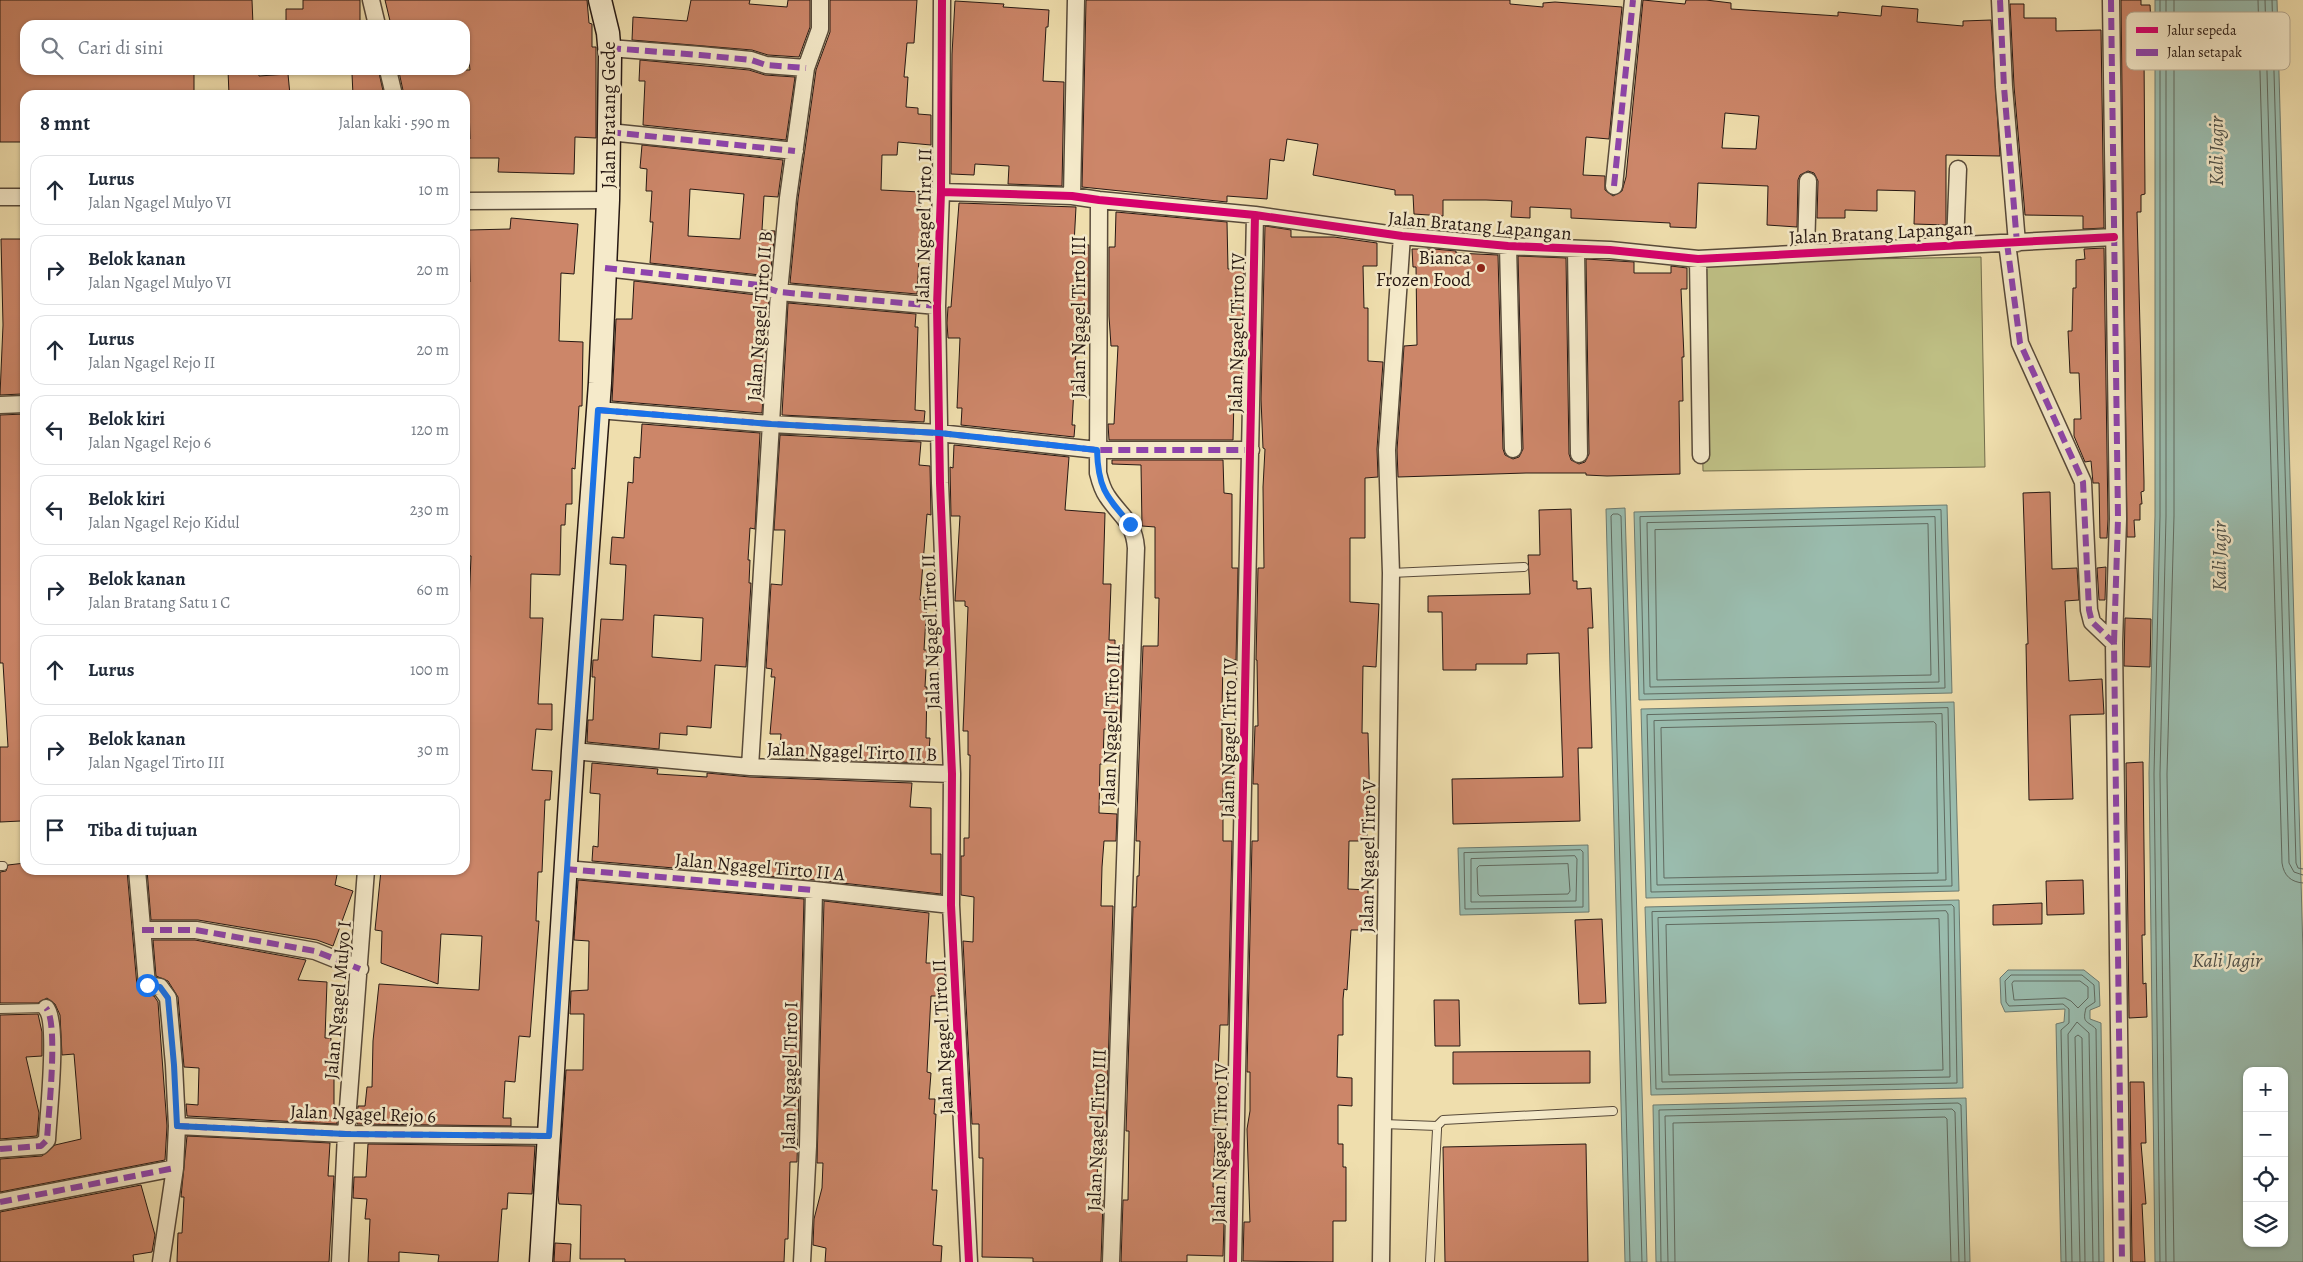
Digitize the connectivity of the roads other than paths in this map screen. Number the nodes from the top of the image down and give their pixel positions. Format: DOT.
graph roads {
  1 [pos="371,0"];
  2 [pos="600,0"];
  3 [pos="820,0"];
  4 [pos="942,0"];
  5 [pos="1076,0"];
  6 [pos="1633,0"];
  7 [pos="2000,0"];
  8 [pos="2111,0"];
  9 [pos="376,20"];
  10 [pos="610,48"];
  11 [pos="806,68"];
  12 [pos="389,75"];
  13 [pos="393,90"];
  14 [pos="609,132"];
  15 [pos="795,151"];
  16 [pos="1958,169"];
  17 [pos="1808,180"];
  18 [pos="1614,186"];
  19 [pos="941,192"];
  20 [pos="1072,196"];
  21 [pos="0,197"];
  22 [pos="20,197"];
  23 [pos="608,200"];
  24 [pos="1099,200"];
  25 [pos="470,201"];
  26 [pos="1255,215"];
  27 [pos="1402,236"];
  28 [pos="2114,236"];
  29 [pos="2012,243"];
  30 [pos="1955,244"];
  31 [pos="1508,246"];
  32 [pos="1576,249"];
  33 [pos="1806,252"];
  34 [pos="1698,258"];
  35 [pos="605,268"];
  36 [pos="779,292"];
  37 [pos="937,306"];
  38 [pos="20,404"];
  39 [pos="0,405"];
  40 [pos="598,410"];
  41 [pos="771,424"];
  42 [pos="939,433"];
  43 [pos="1513,449"];
  44 [pos="1097,450"];
  45 [pos="1251,450"];
  46 [pos="1579,454"];
  47 [pos="1701,455"];
  48 [pos="1524,567"];
  49 [pos="1391,573"];
  50 [pos="2114,643"];
  51 [pos="573,751"];
  52 [pos="750,767"];
  53 [pos="952,774"];
  54 [pos="565,869"];
  55 [pos="137,875"];
  56 [pos="366,875"];
  57 [pos="814,890"];
  58 [pos="951,905"];
  59 [pos="142,930"];
  60 [pos="360,969"];
  61 [pos="46,1008"];
  62 [pos="0,1009"];
  63 [pos="1613,1111"];
  64 [pos="1383,1124"];
  65 [pos="177,1126"];
  66 [pos="1438,1126"];
  67 [pos="346,1134"];
  68 [pos="549,1136"];
  69 [pos="0,1149"];
  70 [pos="175,1168"];
  71 [pos="0,1202"];
  72 [pos="161,1262"];
  73 [pos="340,1262"];
  74 [pos="541,1262"];
  75 [pos="802,1262"];
  76 [pos="969,1262"];
  77 [pos="1111,1262"];
  78 [pos="1233,1262"];
  79 [pos="1381,1262"];
  80 [pos="1430,1262"];
  81 [pos="2122,1262"];
  1 -- 9 [label="street"];
  2 -- 10 [label="main road, Jalan Bratang Gede"];
  3 -- 11 [label="street, Jalan Ngagel Tirto II B"];
  4 -- 19 [label="street, Jalan Ngagel Tirto II"];
  5 -- 20 [label="street"];
  6 -- 18 [label="street"];
  7 -- 29 [label="street"];
  8 -- 28 [label="street"];
  10 -- 11 [label="street"];
  10 -- 14 [label="main road, Jalan Bratang Gede"];
  11 -- 15 [label="street, Jalan Ngagel Tirto II B"];
  12 -- 13 [label="street"];
  14 -- 15 [label="street"];
  14 -- 23 [label="main road, Jalan Bratang Gede"];
  15 -- 36 [label="street, Jalan Ngagel Tirto II B"];
  16 -- 30 [label="street"];
  17 -- 33 [label="street"];
  19 -- 20 [label="street, Jalan Bratang Lapangan"];
  19 -- 37 [label="street, Jalan Ngagel Tirto II"];
  20 -- 24 [label="street, Jalan Bratang Lapangan"];
  21 -- 22 [label="street"];
  23 -- 25 [label="street"];
  23 -- 35 [label="main road, Jalan Bratang Gede"];
  24 -- 26 [label="street, Jalan Bratang Lapangan"];
  24 -- 44 [label="street, Jalan Ngagel Tirto III"];
  26 -- 27 [label="street, Jalan Bratang Lapangan"];
  26 -- 45 [label="street, Jalan Ngagel Tirto IV"];
  27 -- 31 [label="street, Jalan Bratang Lapangan"];
  27 -- 49 [label="street, Jalan Ngagel Tirto V"];
  28 -- 29 [label="street, Jalan Bratang Lapangan"];
  28 -- 50 [label="street"];
  29 -- 30 [label="street, Jalan Bratang Lapangan"];
  29 -- 50 [label="street"];
  30 -- 33 [label="street, Jalan Bratang Lapangan"];
  31 -- 32 [label="street, Jalan Bratang Lapangan"];
  31 -- 43 [label="street"];
  32 -- 34 [label="street, Jalan Bratang Lapangan"];
  32 -- 46 [label="street"];
  33 -- 34 [label="street, Jalan Bratang Lapangan"];
  34 -- 47 [label="street"];
  35 -- 36 [label="street"];
  35 -- 40 [label="main road, Jalan Bratang Gede"];
  36 -- 37 [label="street"];
  36 -- 41 [label="street, Jalan Ngagel Tirto II B"];
  37 -- 42 [label="street, Jalan Ngagel Tirto II"];
  38 -- 39 [label="street"];
  40 -- 41 [label="street"];
  40 -- 51 [label="main road, Jalan Bratang Gede"];
  41 -- 42 [label="street"];
  41 -- 52 [label="street, Jalan Ngagel Tirto II B"];
  42 -- 44 [label="street"];
  42 -- 53 [label="street, Jalan Ngagel Tirto II"];
  44 -- 45 [label="street"];
  44 -- 77 [label="street, Jalan Ngagel Tirto III"];
  45 -- 78 [label="street, Jalan Ngagel Tirto IV"];
  48 -- 49 [label="lane"];
  49 -- 64 [label="street, Jalan Ngagel Tirto V"];
  50 -- 81 [label="street"];
  51 -- 52 [label="street, Jalan Ngagel Tirto II B"];
  51 -- 54 [label="main road, Jalan Bratang Gede"];
  52 -- 53 [label="street, Jalan Ngagel Tirto II B"];
  53 -- 58 [label="street, Jalan Ngagel Tirto II"];
  54 -- 57 [label="street, Jalan Ngagel Tirto II A"];
  54 -- 68 [label="main road, Jalan Bratang Gede"];
  55 -- 59 [label="street"];
  56 -- 60 [label="street, Jalan Ngagel Mulyo I"];
  57 -- 58 [label="street, Jalan Ngagel Tirto II A"];
  57 -- 75 [label="street, Jalan Ngagel Tirto I"];
  58 -- 76 [label="street, Jalan Ngagel Tirto II"];
  59 -- 60 [label="street"];
  59 -- 65 [label="street"];
  60 -- 67 [label="street, Jalan Ngagel Mulyo I"];
  61 -- 62 [label="lane"];
  61 -- 69 [label="street"];
  63 -- 66 [label="lane"];
  64 -- 66 [label="lane"];
  64 -- 79 [label="street, Jalan Ngagel Tirto V"];
  65 -- 67 [label="street, Jalan Ngagel Rejo 6"];
  65 -- 70 [label="street"];
  66 -- 80 [label="lane"];
  67 -- 68 [label="street, Jalan Ngagel Rejo 6"];
  67 -- 73 [label="street, Jalan Ngagel Mulyo I"];
  68 -- 74 [label="main road, Jalan Bratang Gede"];
  70 -- 71 [label="street"];
  70 -- 72 [label="street"];
}
